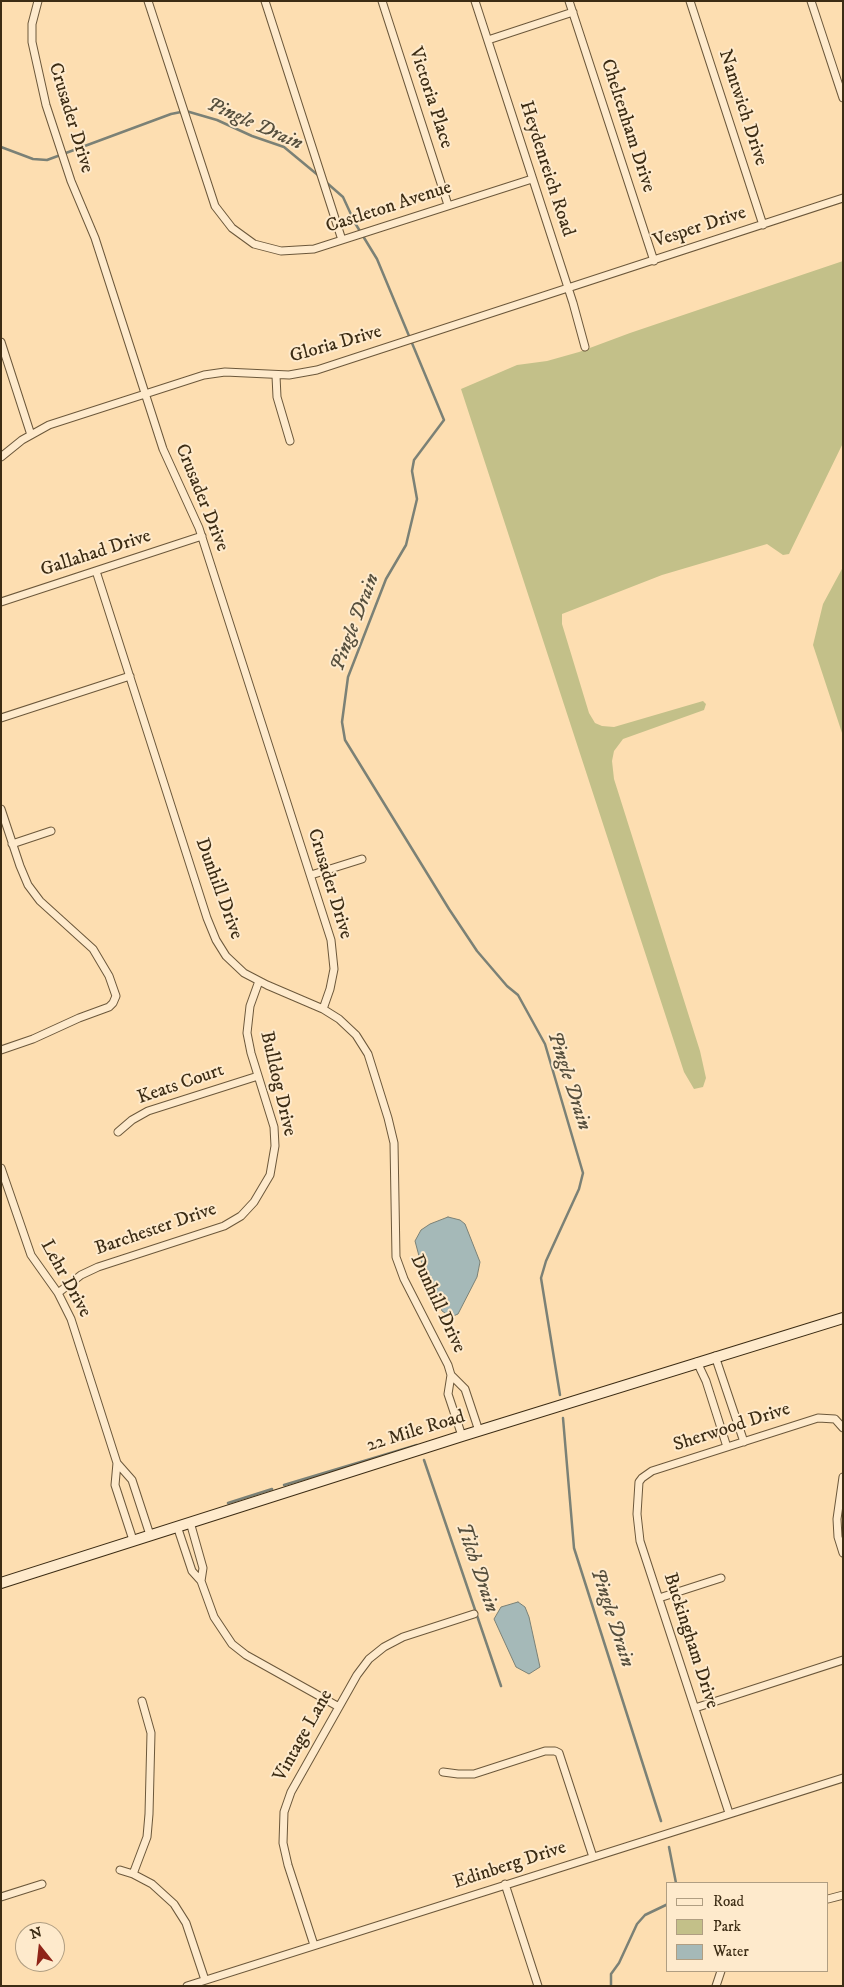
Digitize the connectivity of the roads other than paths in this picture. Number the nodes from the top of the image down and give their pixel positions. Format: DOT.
graph roads {
  1 [pos="38,1"];
  2 [pos="148,1"];
  3 [pos="265,1"];
  4 [pos="382,1"];
  5 [pos="475,1"];
  6 [pos="569,1"];
  7 [pos="690,1"];
  8 [pos="811,1"];
  9 [pos="573,12"];
  10 [pos="488,40"];
  11 [pos="843,98"];
  12 [pos="532,179"];
  13 [pos="843,198"];
  14 [pos="448,206"];
  15 [pos="763,225"];
  16 [pos="342,240"];
  17 [pos="654,261"];
  18 [pos="568,289"];
  19 [pos="1,342"];
  20 [pos="584,347"];
  21 [pos="276,376"];
  22 [pos="145,394"];
  23 [pos="31,434"];
  24 [pos="290,441"];
  25 [pos="1,457"];
  26 [pos="202,536"];
  27 [pos="96,571"];
  28 [pos="1,602"];
  29 [pos="130,676"];
  30 [pos="1,718"];
  31 [pos="1,809"];
  32 [pos="51,831"];
  33 [pos="12,844"];
  34 [pos="362,859"];
  35 [pos="311,875"];
  36 [pos="259,981"];
  37 [pos="323,1008"];
  38 [pos="1,1050"];
  39 [pos="258,1076"];
  40 [pos="118,1132"];
  41 [pos="1,1168"];
  42 [pos="260,1193"];
  43 [pos="58,1293"];
  44 [pos="843,1318"];
  45 [pos="715,1356"];
  46 [pos="697,1362"];
  47 [pos="451,1375"];
  48 [pos="843,1428"];
  49 [pos="479,1431"];
  50 [pos="462,1436"];
  51 [pos="744,1442"];
  52 [pos="727,1447"];
  53 [pos="117,1463"];
  54 [pos="843,1477"];
  55 [pos="642,1478"];
  56 [pos="190,1522"];
  57 [pos="177,1526"];
  58 [pos="150,1535"];
  59 [pos="133,1540"];
  60 [pos="843,1553"];
  61 [pos="721,1578"];
  62 [pos="201,1581"];
  63 [pos="1,1583"];
  64 [pos="659,1598"];
  65 [pos="474,1614"];
  66 [pos="843,1660"];
  67 [pos="142,1701"];
  68 [pos="339,1706"];
  69 [pos="695,1708"];
  70 [pos="443,1772"];
  71 [pos="843,1778"];
  72 [pos="729,1813"];
  73 [pos="593,1857"];
  74 [pos="120,1870"];
  75 [pos="133,1874"];
  76 [pos="42,1884"];
  77 [pos="505,1884"];
  78 [pos="843,1895"];
  79 [pos="1,1897"];
  80 [pos="829,1899"];
  81 [pos="314,1945"];
  82 [pos="721,1972"];
  83 [pos="205,1980"];
  84 [pos="187,1986"];
  85 [pos="538,1986"];
  86 [pos="716,1986"];
  1 -- 22 [label="street, Crusader Drive"];
  2 -- 16 [label="street, Castleton Avenue"];
  3 -- 16 [label="street"];
  4 -- 14 [label="street, Victoria Place"];
  5 -- 10 [label="street, Heydenreich Road"];
  6 -- 9 [label="street, Cheltenham Drive"];
  7 -- 15 [label="street, Nantwich Drive"];
  8 -- 11 [label="street"];
  9 -- 10 [label="street"];
  9 -- 17 [label="street, Cheltenham Drive"];
  10 -- 12 [label="street, Heydenreich Road"];
  12 -- 14 [label="street, Castleton Avenue"];
  12 -- 18 [label="street, Heydenreich Road"];
  13 -- 15 [label="street, Vesper Drive"];
  14 -- 16 [label="street, Castleton Avenue"];
  15 -- 17 [label="street, Vesper Drive"];
  17 -- 18 [label="street, Vesper Drive"];
  18 -- 20 [label="street, Heydenreich Road"];
  18 -- 21 [label="street, Gloria Drive"];
  19 -- 23 [label="street"];
  21 -- 22 [label="street, Gloria Drive"];
  21 -- 24 [label="street"];
  22 -- 23 [label="street, Gloria Drive"];
  22 -- 26 [label="street, Crusader Drive"];
  23 -- 25 [label="street, Gloria Drive"];
  26 -- 27 [label="street, Gallahad Drive"];
  26 -- 35 [label="street, Crusader Drive"];
  27 -- 28 [label="street, Gallahad Drive"];
  27 -- 29 [label="street, Dunhill Drive"];
  29 -- 30 [label="street"];
  29 -- 36 [label="street, Dunhill Drive"];
  31 -- 33 [label="street"];
  32 -- 33 [label="street"];
  33 -- 38 [label="street"];
  34 -- 35 [label="street"];
  35 -- 37 [label="street, Crusader Drive"];
  36 -- 37 [label="street, Dunhill Drive"];
  36 -- 39 [label="street, Bulldog Drive"];
  37 -- 47 [label="street, Dunhill Drive"];
  39 -- 40 [label="street, Keats Court"];
  39 -- 42 [label="street, Bulldog Drive"];
  41 -- 43 [label="street, Lehr Drive"];
  42 -- 43 [label="street, Barchester Drive"];
  43 -- 53 [label="street, Lehr Drive"];
  44 -- 45 [label="street, 22 Mile Road"];
  45 -- 46 [label="street, 22 Mile Road"];
  45 -- 51 [label="street"];
  46 -- 49 [label="street, 22 Mile Road"];
  46 -- 52 [label="street"];
  47 -- 49 [label="street, Dunhill Drive"];
  47 -- 50 [label="street, Dunhill Drive"];
  48 -- 51 [label="street, Sherwood Drive"];
  49 -- 50 [label="street, 22 Mile Road"];
  50 -- 56 [label="street, 22 Mile Road"];
  51 -- 52 [label="street, Sherwood Drive"];
  52 -- 55 [label="street, Sherwood Drive"];
  53 -- 58 [label="street, Lehr Drive"];
  53 -- 59 [label="street, Lehr Drive"];
  54 -- 60 [label="street"];
  55 -- 64 [label="street, Buckingham Drive"];
  56 -- 57 [label="street, 22 Mile Road"];
  56 -- 62 [label="street"];
  57 -- 58 [label="street, 22 Mile Road"];
  57 -- 62 [label="street"];
  58 -- 59 [label="street, 22 Mile Road"];
  59 -- 63 [label="street, 22 Mile Road"];
  61 -- 64 [label="street"];
  62 -- 68 [label="street"];
  64 -- 69 [label="street, Buckingham Drive"];
  65 -- 68 [label="street, Vintage Lane"];
  66 -- 69 [label="street"];
  67 -- 75 [label="street"];
  68 -- 81 [label="street, Vintage Lane"];
  69 -- 72 [label="street, Buckingham Drive"];
  70 -- 73 [label="street"];
  71 -- 72 [label="street, Edinberg Drive"];
  72 -- 73 [label="street, Edinberg Drive"];
  73 -- 77 [label="street, Edinberg Drive"];
  74 -- 75 [label="street"];
  75 -- 83 [label="street"];
  76 -- 79 [label="street"];
  77 -- 81 [label="street, Edinberg Drive"];
  77 -- 85 [label="street"];
  78 -- 80 [label="street"];
  81 -- 83 [label="street, Edinberg Drive"];
  82 -- 86 [label="street"];
  83 -- 84 [label="street, Edinberg Drive"];
}
